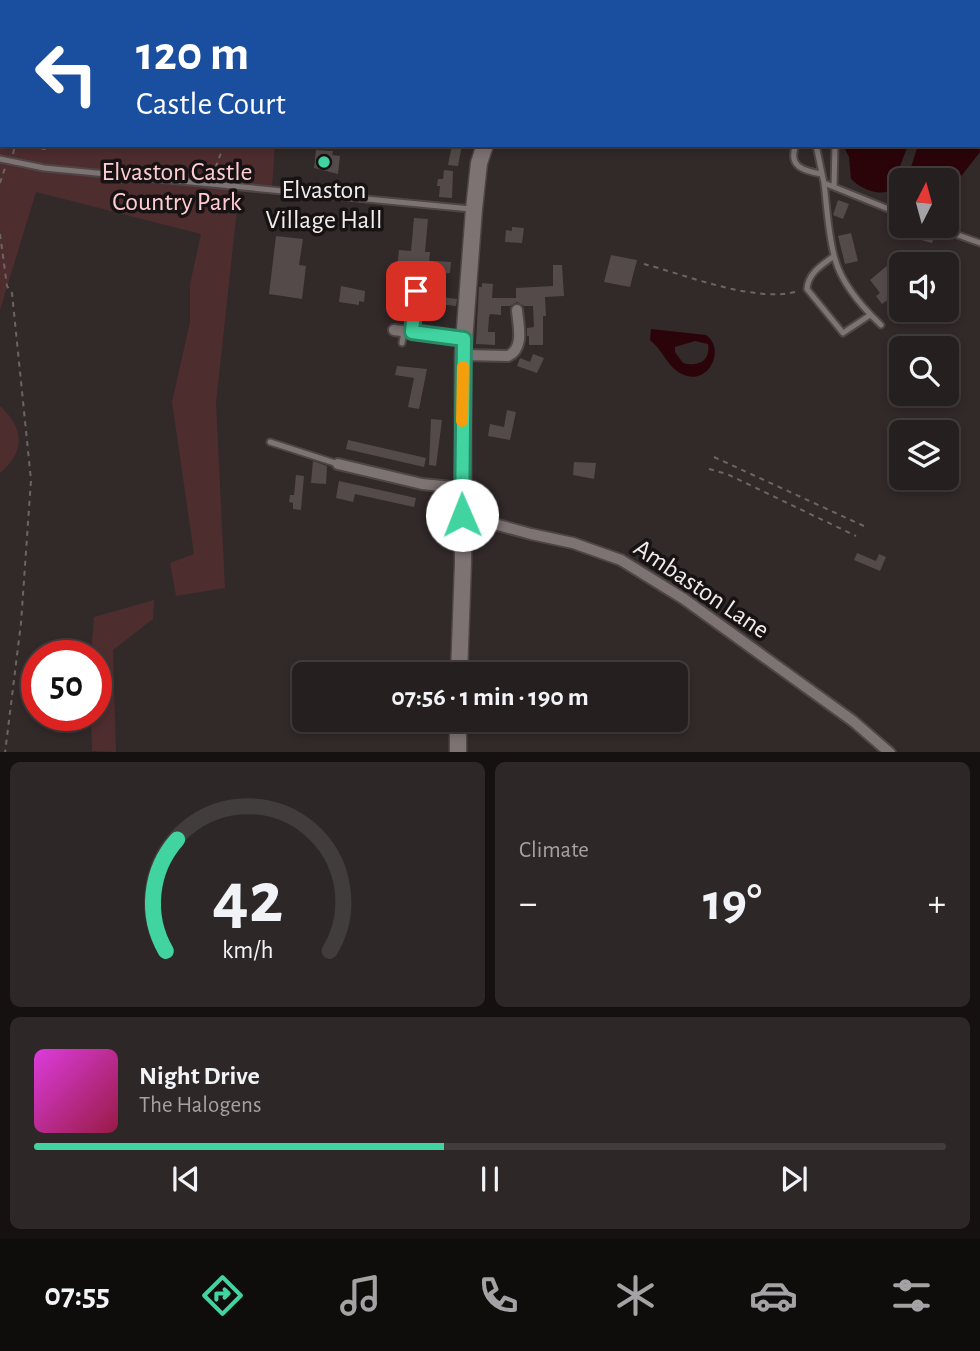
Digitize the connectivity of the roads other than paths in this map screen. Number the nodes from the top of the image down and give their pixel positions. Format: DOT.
graph roads {
  1 [pos="484,147"];
  2 [pos="795,147"];
  3 [pos="816,147"];
  4 [pos="835,147"];
  5 [pos="3,161"];
  6 [pos="822,174"];
  7 [pos="824,183"];
  8 [pos="834,187"];
  9 [pos="474,209"];
  10 [pos="889,209"];
  11 [pos="959,235"];
  12 [pos="980,243"];
  13 [pos="834,256"];
  14 [pos="424,271"];
  15 [pos="516,310"];
  16 [pos="870,315"];
  17 [pos="881,325"];
  18 [pos="463,347"];
  19 [pos="270,442"];
  20 [pos="338,464"];
  21 [pos="462,488"];
  22 [pos="462,515"];
  23 [pos="460,662"];
  24 [pos="458,732"];
  25 [pos="458,752"];
  26 [pos="890,752"];
  1 -- 9 [label="main road"];
  2 -- 6 [label="lane"];
  3 -- 6 [label="lane"];
  4 -- 8 [label="lane"];
  5 -- 9 [label="lane"];
  6 -- 7 [label="lane"];
  7 -- 8 [label="lane"];
  7 -- 13 [label="lane"];
  8 -- 10 [label="lane"];
  9 -- 18 [label="main road"];
  11 -- 12 [label="lane"];
  13 -- 16 [label="lane"];
  13 -- 16 [label="lane"];
  14 -- 18 [label="street"];
  15 -- 18 [label="street"];
  16 -- 17 [label="lane"];
  18 -- 21 [label="main road"];
  19 -- 20 [label="lane"];
  20 -- 21 [label="street"];
  21 -- 22 [label="main road"];
  22 -- 23 [label="main road"];
  22 -- 26 [label="street, Ambaston Lane"];
  24 -- 25 [label="main road"];
}
